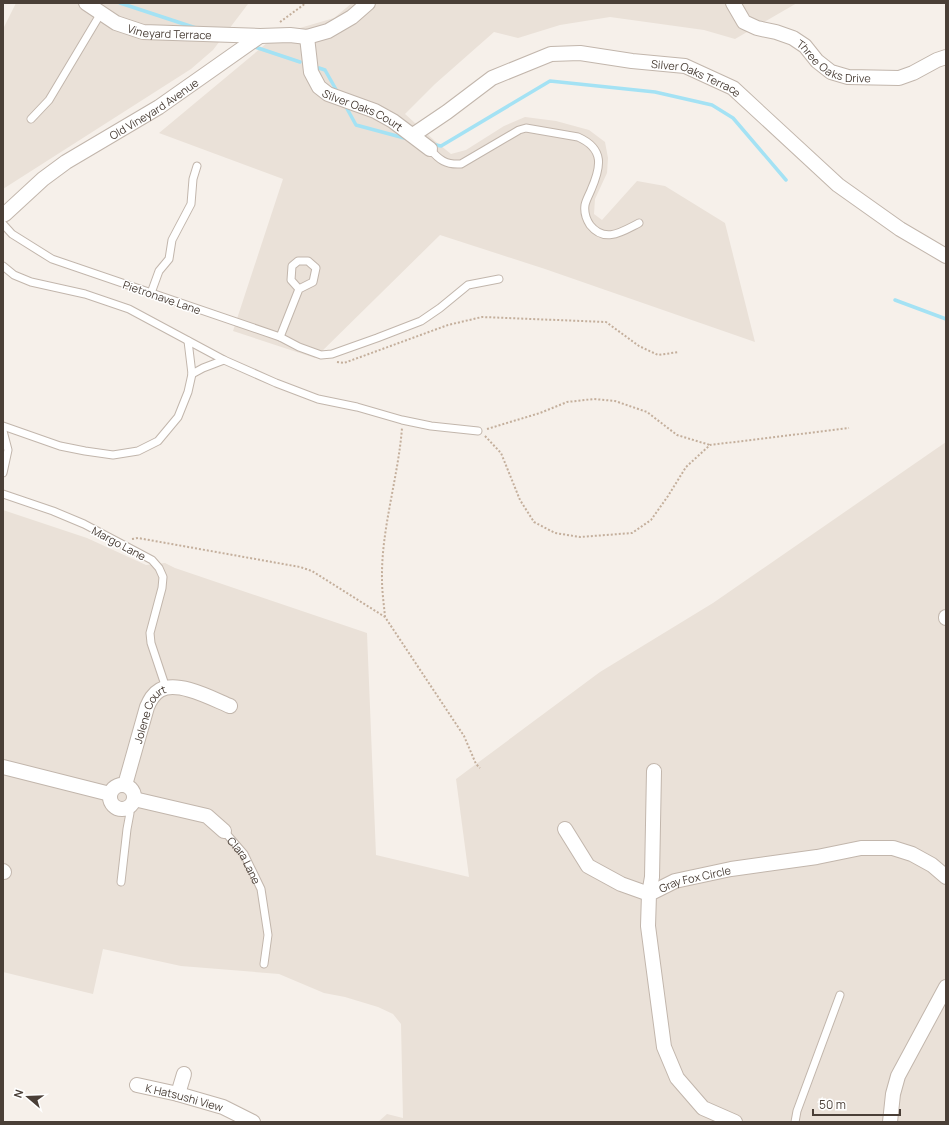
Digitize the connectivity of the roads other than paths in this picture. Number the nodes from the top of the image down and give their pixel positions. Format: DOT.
graph roads {
  1 [pos="86,3"];
  2 [pos="368,3"];
  3 [pos="733,3"];
  4 [pos="101,13"];
  5 [pos="260,36"];
  6 [pos="307,37"];
  7 [pos="946,57"];
  8 [pos="31,119"];
  9 [pos="413,135"];
  10 [pos="430,149"];
  11 [pos="198,166"];
  12 [pos="3,214"];
  13 [pos="639,223"];
  14 [pos="3,224"];
  15 [pos="946,256"];
  16 [pos="3,266"];
  17 [pos="499,279"];
  18 [pos="299,289"];
  19 [pos="151,293"];
  20 [pos="280,337"];
  21 [pos="188,341"];
  22 [pos="224,360"];
  23 [pos="192,374"];
  24 [pos="3,426"];
  25 [pos="3,431"];
  26 [pos="478,431"];
  27 [pos="3,473"];
  28 [pos="3,494"];
  29 [pos="166,688"];
  30 [pos="230,706"];
  31 [pos="3,767"];
  32 [pos="654,771"];
  33 [pos="125,785"];
  34 [pos="110,794"];
  35 [pos="131,803"];
  36 [pos="565,829"];
  37 [pos="224,831"];
  38 [pos="946,877"];
  39 [pos="121,882"];
  40 [pos="649,894"];
  41 [pos="264,964"];
  42 [pos="946,986"];
  43 [pos="840,994"];
  44 [pos="184,1074"];
  45 [pos="137,1085"];
  46 [pos="178,1094"];
  47 [pos="253,1122"];
  48 [pos="735,1122"];
  49 [pos="795,1122"];
  50 [pos="890,1122"];
  1 -- 4 [label="street, Vineyard Terrace"];
  2 -- 6 [label="street"];
  3 -- 7 [label="street, Three Oaks Drive"];
  4 -- 5 [label="street, Vineyard Terrace"];
  4 -- 8 [label="lane"];
  5 -- 6 [label="street, Vineyard Terrace"];
  5 -- 12 [label="street, Old Vineyard Avenue"];
  6 -- 9 [label="street, Silver Oaks Court"];
  9 -- 10 [label="street, Silver Oaks Court"];
  9 -- 15 [label="street, Silver Oaks Terrace"];
  10 -- 13 [label="lane"];
  11 -- 19 [label="lane"];
  14 -- 19 [label="lane, Pietronave Lane"];
  16 -- 21 [label="lane"];
  17 -- 20 [label="lane, Pietronave Lane"];
  18 -- 20 [label="lane"];
  19 -- 20 [label="lane, Pietronave Lane"];
  21 -- 22 [label="lane"];
  21 -- 23 [label="lane"];
  22 -- 23 [label="lane"];
  22 -- 26 [label="lane"];
  23 -- 24 [label="lane"];
  25 -- 27 [label="lane"];
  28 -- 29 [label="lane, Margo Lane"];
  29 -- 30 [label="street, Jolene Court"];
  29 -- 33 [label="street, Jolene Court"];
  31 -- 34 [label="street"];
  32 -- 40 [label="street"];
  33 -- 34 [label="street"];
  33 -- 35 [label="street"];
  34 -- 35 [label="street"];
  35 -- 37 [label="street, Clara Lane"];
  35 -- 39 [label="lane"];
  36 -- 40 [label="street"];
  37 -- 41 [label="lane, Clara Lane"];
  38 -- 40 [label="street, Gray Fox Circle"];
  40 -- 48 [label="street, Gray Fox Circle"];
  42 -- 50 [label="street"];
  43 -- 49 [label="lane"];
  44 -- 46 [label="street"];
  45 -- 46 [label="street, K Hatsushi View"];
  46 -- 47 [label="street, K Hatsushi View"];
}
